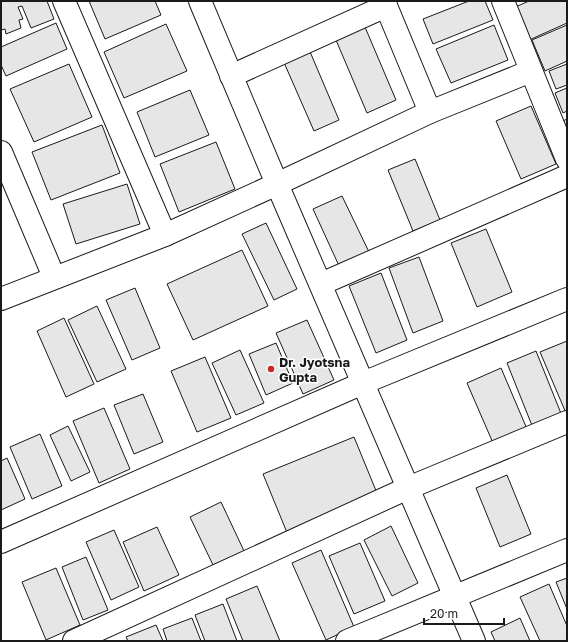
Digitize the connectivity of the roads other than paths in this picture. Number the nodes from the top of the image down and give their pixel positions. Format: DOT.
graph roads {
  1 [pos="64,1"];
  2 [pos="200,1"];
  3 [pos="502,1"];
  4 [pos="385,4"];
  5 [pos="531,71"];
  6 [pos="231,76"];
  7 [pos="430,112"];
  8 [pos="1,152"];
  9 [pos="567,159"];
  10 [pos="567,176"];
  11 [pos="277,184"];
  12 [pos="165,235"];
  13 [pos="54,277"];
  14 [pos="321,284"];
  15 [pos="1,299"];
  16 [pos="567,299"];
  17 [pos="363,383"];
  18 [pos="567,422"];
  19 [pos="408,488"];
  20 [pos="1,542"];
  21 [pos="567,550"];
  22 [pos="456,598"];
  23 [pos="74,641"];
  24 [pos="348,641"];
  25 [pos="474,641"];
  1 -- 12 [label="street"];
  2 -- 6 [label="street"];
  3 -- 5 [label="street"];
  4 -- 6 [label="street"];
  4 -- 7 [label="street"];
  5 -- 7 [label="street"];
  5 -- 9 [label="street"];
  6 -- 11 [label="street"];
  7 -- 11 [label="street"];
  8 -- 13 [label="street"];
  10 -- 14 [label="street"];
  11 -- 12 [label="street"];
  11 -- 14 [label="street"];
  12 -- 13 [label="street"];
  13 -- 15 [label="street"];
  14 -- 17 [label="street"];
  16 -- 17 [label="street"];
  17 -- 19 [label="street"];
  17 -- 20 [label="street"];
  18 -- 19 [label="street"];
  19 -- 22 [label="street"];
  19 -- 23 [label="street"];
  21 -- 22 [label="street"];
  22 -- 24 [label="street"];
  22 -- 25 [label="street"];
}
